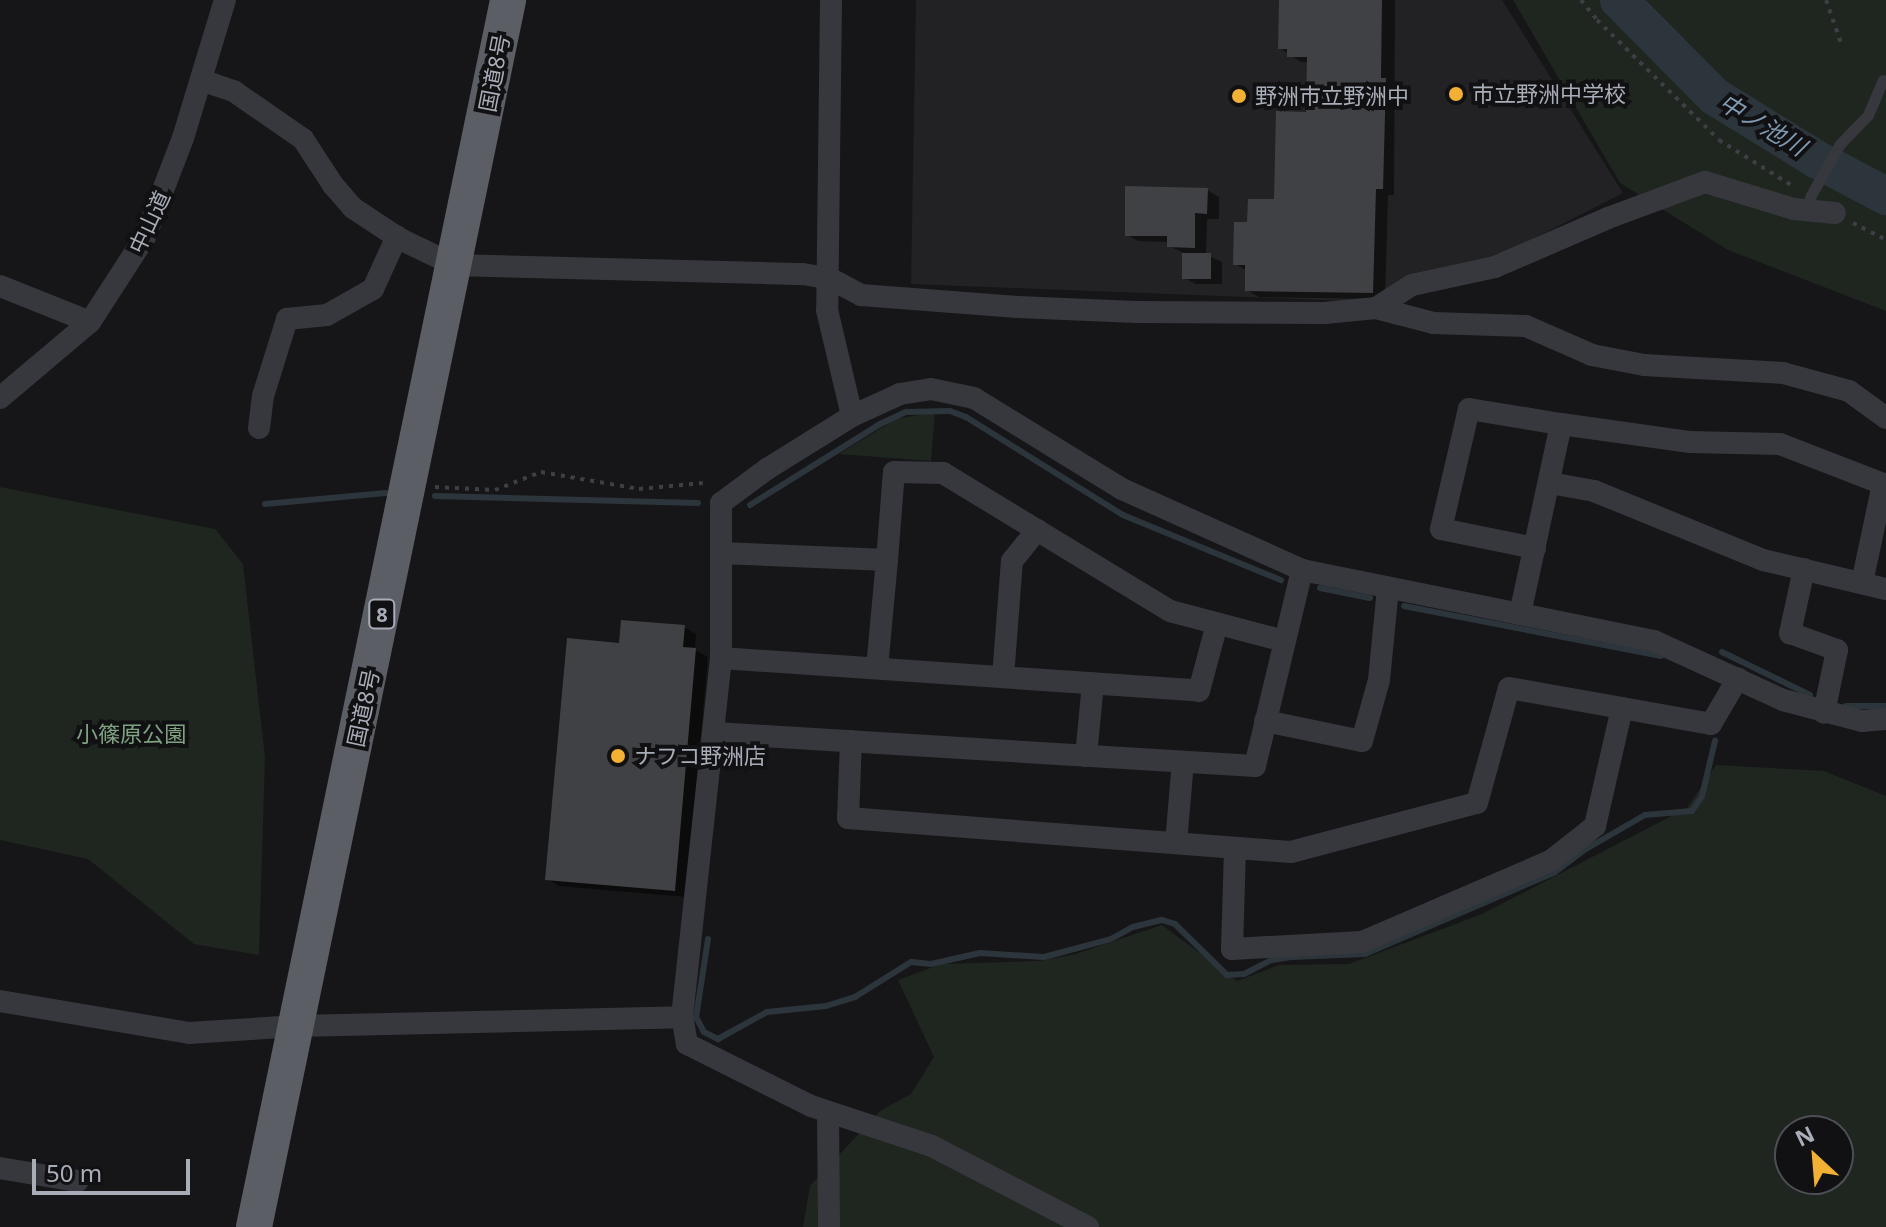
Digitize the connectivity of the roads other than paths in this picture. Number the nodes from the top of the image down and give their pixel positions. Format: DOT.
graph roads {
  1 [pos="225,0"];
  2 [pos="508,0"];
  3 [pos="831,0"];
  4 [pos="201,80"];
  5 [pos="1883,80"];
  6 [pos="1810,197"];
  7 [pos="1835,213"];
  8 [pos="397,236"];
  9 [pos="454,265"];
  10 [pos="831,279"];
  11 [pos="0,286"];
  12 [pos="1376,308"];
  13 [pos="90,322"];
  14 [pos="0,398"];
  15 [pos="852,416"];
  16 [pos="1886,418"];
  17 [pos="1561,424"];
  18 [pos="259,428"];
  19 [pos="1550,483"];
  20 [pos="1037,530"];
  21 [pos="1535,548"];
  22 [pos="721,553"];
  23 [pos="887,560"];
  24 [pos="1804,569"];
  25 [pos="1302,570"];
  26 [pos="1862,583"];
  27 [pos="1388,589"];
  28 [pos="1886,589"];
  29 [pos="1520,614"];
  30 [pos="1217,624"];
  31 [pos="1284,641"];
  32 [pos="721,658"];
  33 [pos="877,668"];
  34 [pos="1003,677"];
  35 [pos="1738,678"];
  36 [pos="1093,683"];
  37 [pos="1622,708"];
  38 [pos="1824,713"];
  39 [pos="1886,719"];
  40 [pos="1265,721"];
  41 [pos="715,733"];
  42 [pos="851,741"];
  43 [pos="1086,756"];
  44 [pos="1183,762"];
  45 [pos="1176,843"];
  46 [pos="1235,848"];
  47 [pos="0,1001"];
  48 [pos="682,1017"];
  49 [pos="297,1026"];
  50 [pos="828,1112"];
  51 [pos="0,1168"];
  52 [pos="78,1181"];
  53 [pos="254,1227"];
  54 [pos="829,1227"];
  55 [pos="1088,1227"];
  1 -- 4 [label="street, 中山道"];
  2 -- 9 [label="highway, 国道8号 / 8"];
  3 -- 10 [label="street"];
  4 -- 8 [label="street"];
  4 -- 13 [label="street, 中山道"];
  5 -- 6 [label="lane"];
  7 -- 12 [label="street"];
  8 -- 9 [label="street"];
  8 -- 18 [label="street"];
  9 -- 10 [label="street"];
  9 -- 49 [label="highway, 国道8号 / 8"];
  10 -- 12 [label="street"];
  10 -- 15 [label="street"];
  11 -- 13 [label="street"];
  12 -- 16 [label="street"];
  13 -- 14 [label="street, 中山道"];
  15 -- 22 [label="street"];
  15 -- 25 [label="street"];
  17 -- 19 [label="street"];
  17 -- 21 [label="street"];
  17 -- 26 [label="street"];
  19 -- 21 [label="street"];
  19 -- 24 [label="street"];
  20 -- 23 [label="street"];
  20 -- 30 [label="street"];
  20 -- 34 [label="street"];
  21 -- 29 [label="street"];
  22 -- 23 [label="street"];
  22 -- 32 [label="street"];
  23 -- 33 [label="street"];
  24 -- 26 [label="street"];
  24 -- 38 [label="street"];
  25 -- 27 [label="street"];
  25 -- 31 [label="street"];
  26 -- 28 [label="street"];
  27 -- 29 [label="street"];
  27 -- 40 [label="street"];
  29 -- 35 [label="street"];
  30 -- 31 [label="street"];
  30 -- 36 [label="street"];
  31 -- 40 [label="street"];
  32 -- 33 [label="street"];
  32 -- 41 [label="street"];
  33 -- 34 [label="street"];
  34 -- 36 [label="street"];
  35 -- 37 [label="street"];
  35 -- 38 [label="street"];
  36 -- 43 [label="street"];
  37 -- 46 [label="street"];
  37 -- 46 [label="street"];
  38 -- 39 [label="street"];
  40 -- 44 [label="street"];
  41 -- 42 [label="street"];
  41 -- 48 [label="street"];
  42 -- 43 [label="street"];
  42 -- 45 [label="street"];
  43 -- 44 [label="street"];
  44 -- 45 [label="street"];
  45 -- 46 [label="street"];
  47 -- 49 [label="street"];
  48 -- 49 [label="street"];
  48 -- 50 [label="street"];
  49 -- 53 [label="highway, 国道8号 / 8"];
  50 -- 54 [label="street"];
  50 -- 55 [label="street"];
  51 -- 52 [label="street"];
}
